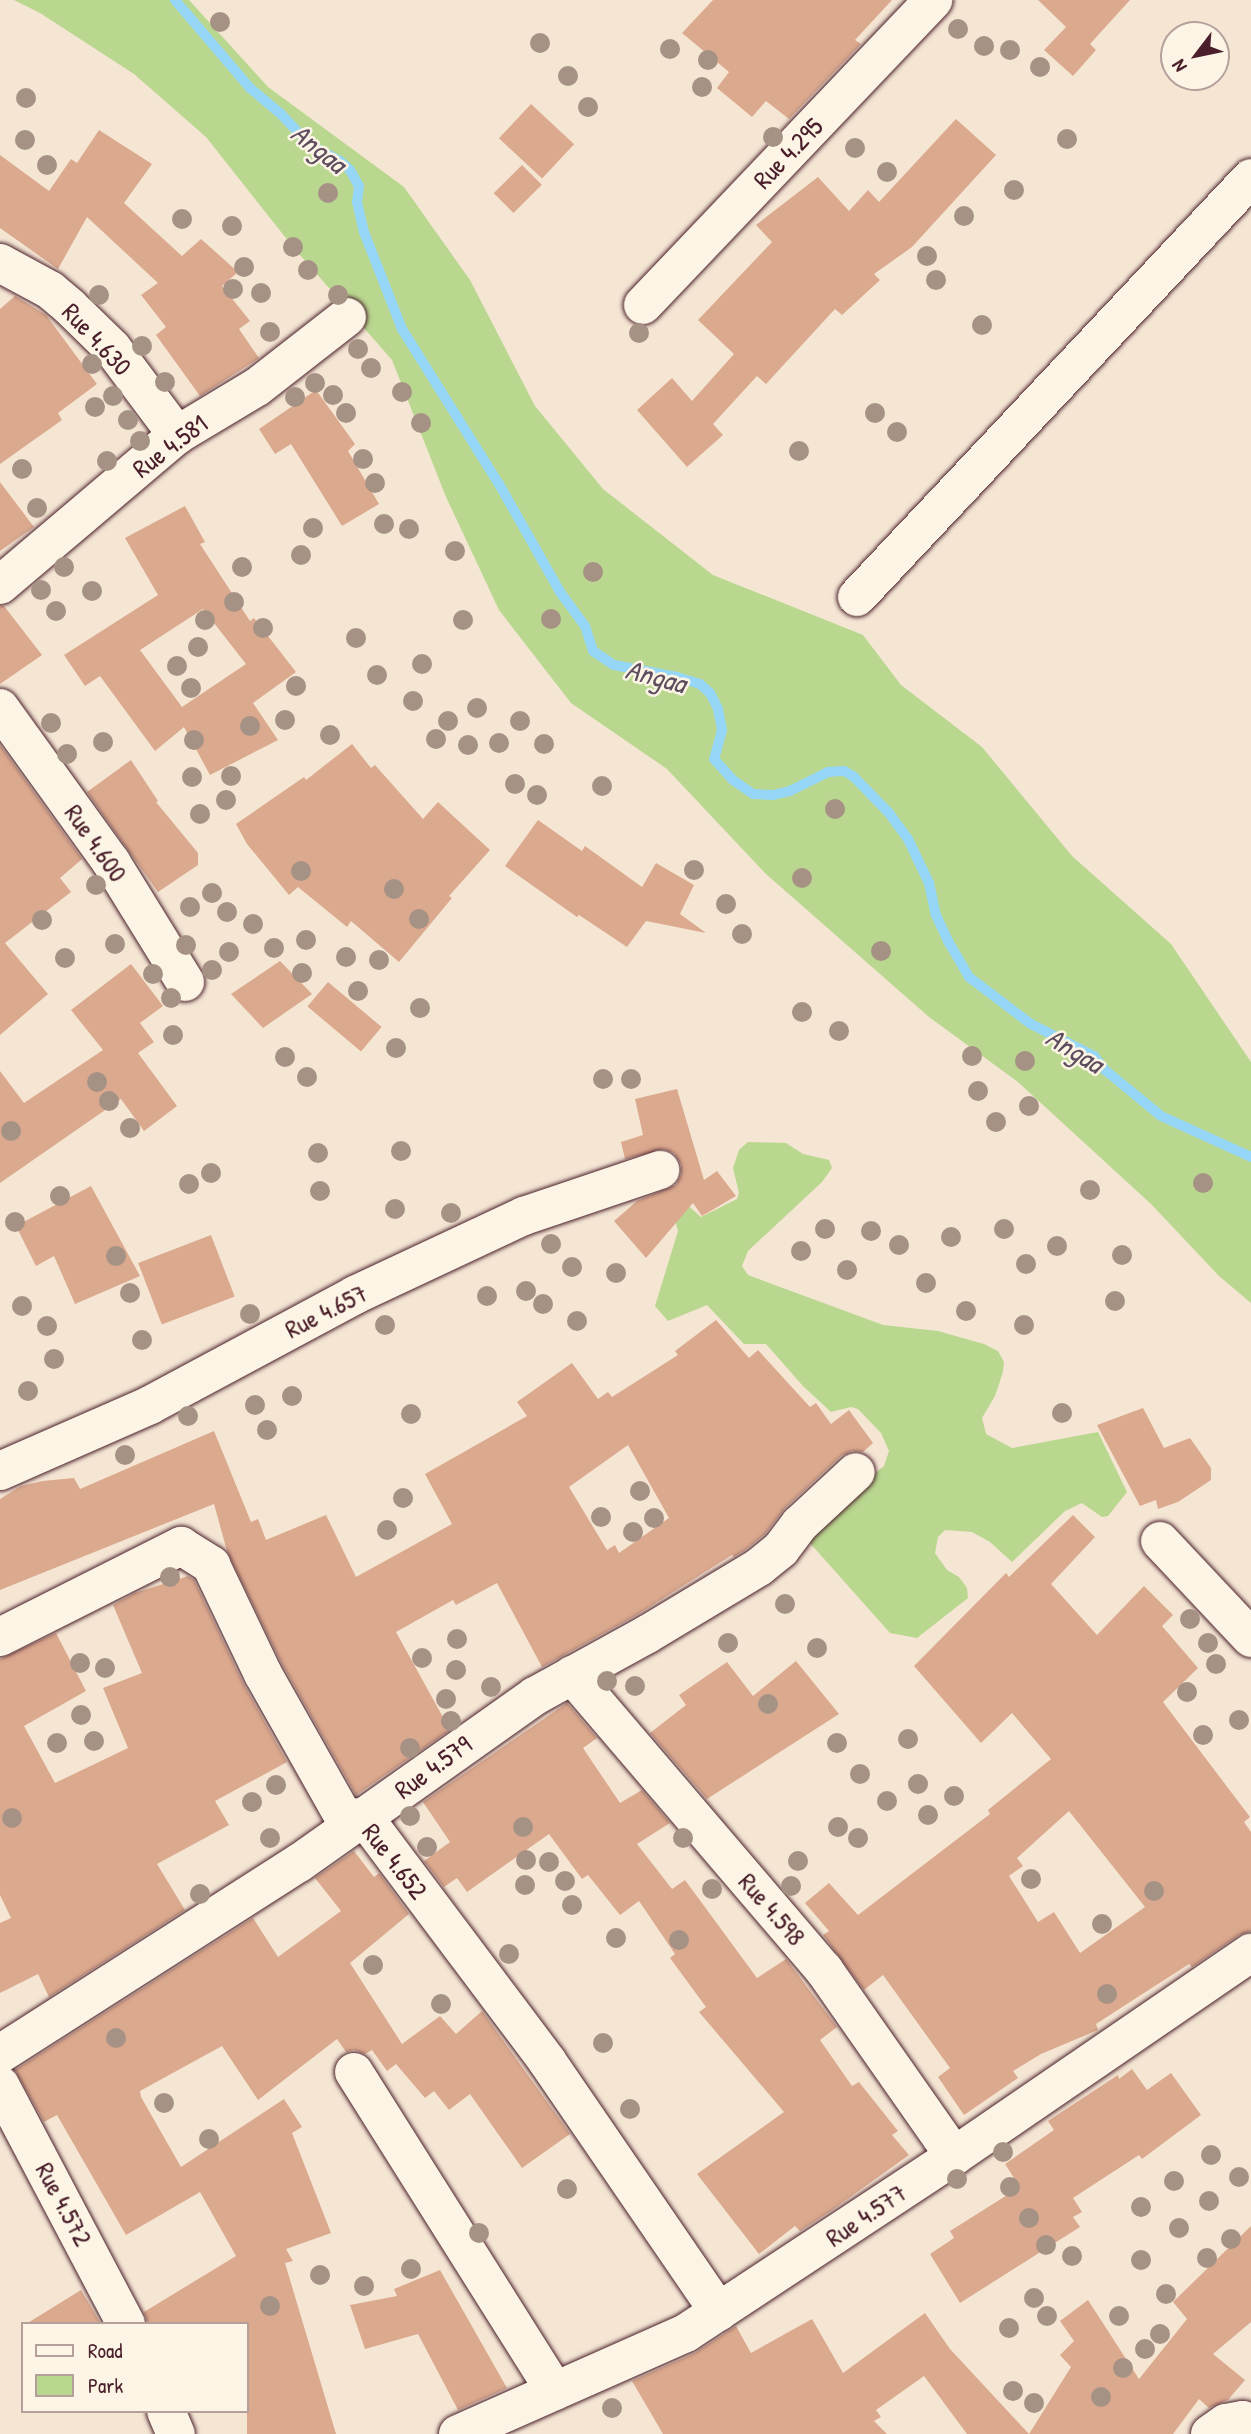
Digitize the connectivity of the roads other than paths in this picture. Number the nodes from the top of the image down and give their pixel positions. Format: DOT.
graph roads {
  1 [pos="933,0"];
  2 [pos="1251,178"];
  3 [pos="0,263"];
  4 [pos="643,305"];
  5 [pos="347,317"];
  6 [pos="177,435"];
  7 [pos="0,585"];
  8 [pos="858,597"];
  9 [pos="0,708"];
  10 [pos="185,982"];
  11 [pos="660,1170"];
  12 [pos="0,1471"];
  13 [pos="856,1472"];
  14 [pos="1160,1541"];
  15 [pos="0,1637"];
  16 [pos="1251,1638"];
  17 [pos="572,1675"];
  18 [pos="364,1817"];
  19 [pos="1251,1953"];
  20 [pos="0,2054"];
  21 [pos="354,2073"];
  22 [pos="0,2085"];
  23 [pos="954,2156"];
  24 [pos="719,2312"];
  25 [pos="125,2322"];
  26 [pos="555,2391"];
  27 [pos="167,2413"];
  28 [pos="1251,2424"];
  29 [pos="176,2434"];
  30 [pos="458,2434"];
  31 [pos="1210,2434"];
  1 -- 4 [label="street, Rue 4.295"];
  2 -- 8 [label="street"];
  3 -- 6 [label="street, Rue 4.630"];
  5 -- 6 [label="street, Rue 4.581"];
  6 -- 7 [label="street, Rue 4.581"];
  9 -- 10 [label="street, Rue 4.600"];
  11 -- 12 [label="street, Rue 4.657"];
  13 -- 17 [label="street, Rue 4.579"];
  14 -- 16 [label="street"];
  15 -- 18 [label="street, Rue 4.652"];
  17 -- 18 [label="street, Rue 4.579"];
  17 -- 23 [label="street, Rue 4.598"];
  18 -- 20 [label="street, Rue 4.579"];
  18 -- 24 [label="street, Rue 4.652"];
  19 -- 23 [label="street, Rue 4.577"];
  21 -- 26 [label="street"];
  22 -- 25 [label="street, Rue 4.572"];
  23 -- 24 [label="street, Rue 4.577"];
  24 -- 26 [label="street, Rue 4.577"];
  26 -- 30 [label="street, Rue 4.577"];
  27 -- 29 [label="street"];
  28 -- 31 [label="street"];
}
